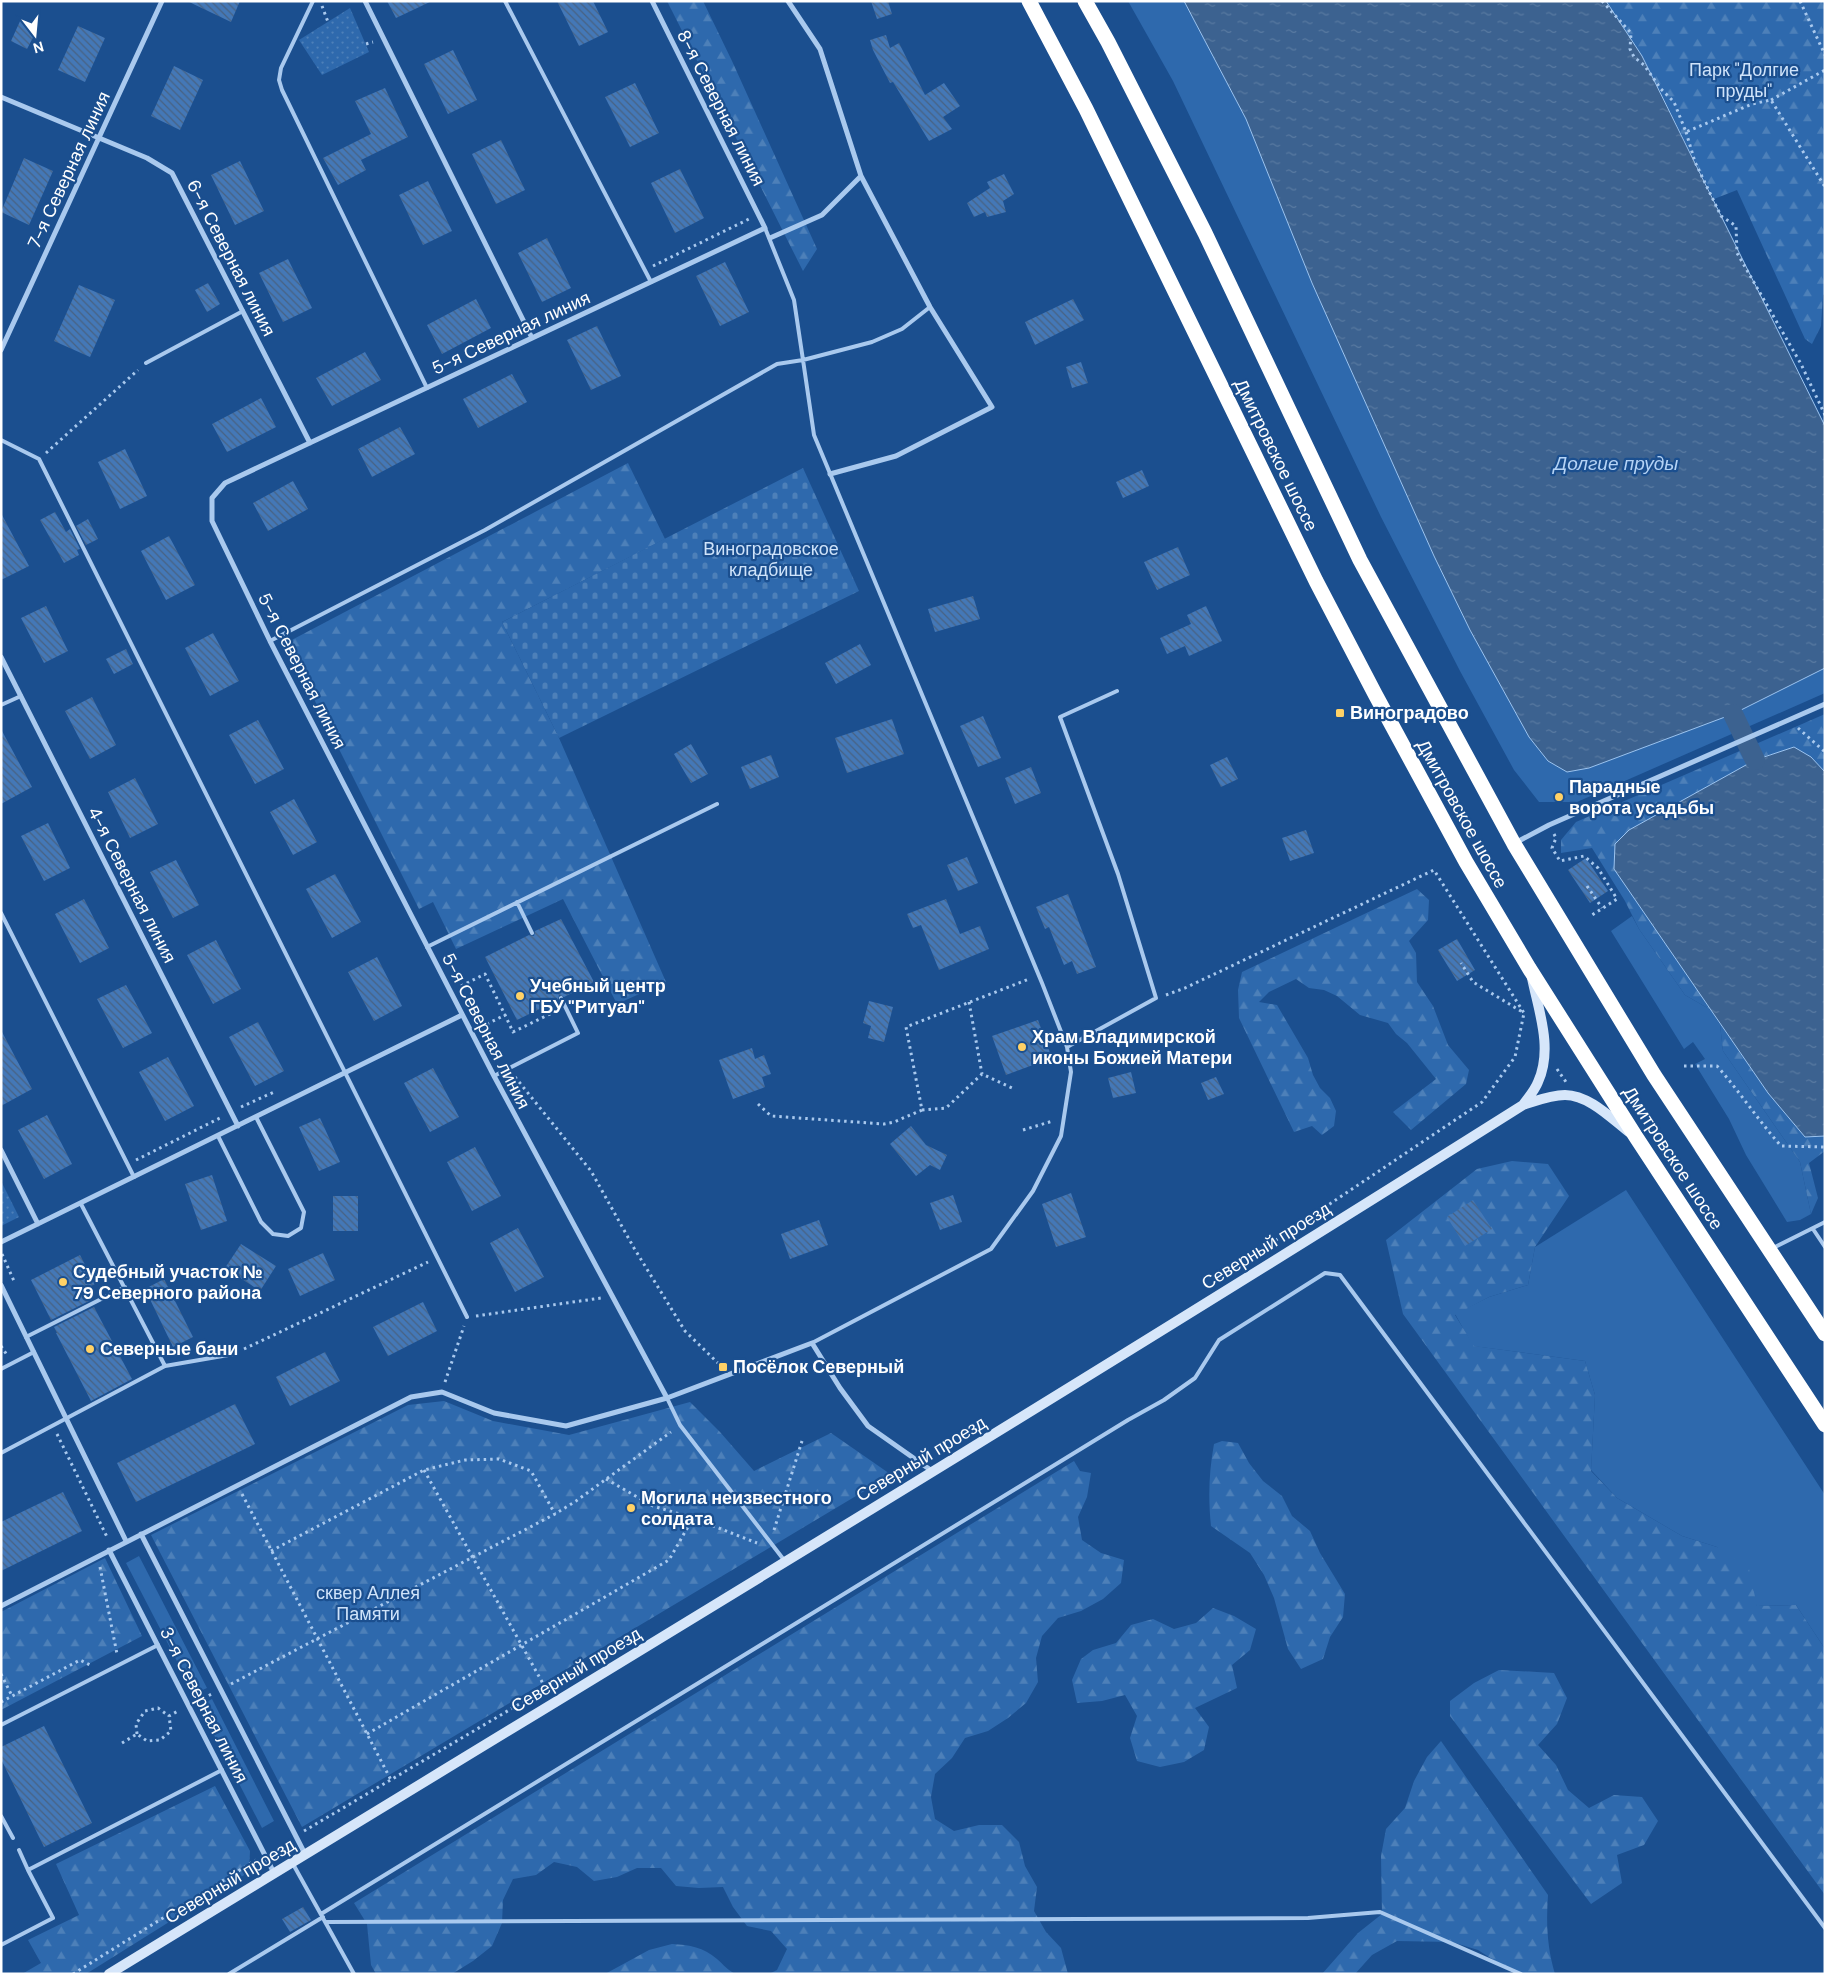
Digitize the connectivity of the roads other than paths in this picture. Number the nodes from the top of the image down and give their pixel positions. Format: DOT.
graph roads {
  1 [pos="162,1"];
  2 [pos="313,1"];
  3 [pos="365,1"];
  4 [pos="505,1"];
  5 [pos="652,1"];
  6 [pos="788,1"];
  7 [pos="1029,1"];
  8 [pos="1085,1"];
  9 [pos="1,97"];
  10 [pos="98,138"];
  11 [pos="861,176"];
  12 [pos="765,228"];
  13 [pos="770,238"];
  14 [pos="651,282"];
  15 [pos="930,307"];
  16 [pos="243,311"];
  17 [pos="532,338"];
  18 [pos="1,350"];
  19 [pos="803,360"];
  20 [pos="146,363"];
  21 [pos="427,388"];
  22 [pos="1,440"];
  23 [pos="310,443"];
  24 [pos="830,474"];
  25 [pos="270,641"];
  26 [pos="1,656"];
  27 [pos="1118,690"];
  28 [pos="21,696"];
  29 [pos="1825,704"];
  30 [pos="1,705"];
  31 [pos="717,804"];
  32 [pos="1514,844"];
  33 [pos="516,902"];
  34 [pos="1,913"];
  35 [pos="532,934"];
  36 [pos="427,947"];
  37 [pos="1529,968"];
  38 [pos="561,998"];
  39 [pos="462,1015"];
  40 [pos="1067,1047"];
  41 [pos="344,1073"];
  42 [pos="494,1076"];
  43 [pos="1523,1105"];
  44 [pos="256,1117"];
  45 [pos="238,1126"];
  46 [pos="218,1136"];
  47 [pos="1636,1137"];
  48 [pos="1,1150"];
  49 [pos="134,1178"];
  50 [pos="81,1204"];
  51 [pos="1825,1222"];
  52 [pos="38,1224"];
  53 [pos="1813,1229"];
  54 [pos="1,1242"];
  55 [pos="1825,1247"];
  56 [pos="1768,1250"];
  57 [pos="1,1285"];
  58 [pos="125,1287"];
  59 [pos="467,1317"];
  60 [pos="1825,1334"];
  61 [pos="26,1337"];
  62 [pos="812,1343"];
  63 [pos="34,1352"];
  64 [pos="234,1354"];
  65 [pos="165,1366"];
  66 [pos="1,1370"];
  67 [pos="667,1398"];
  68 [pos="67,1419"];
  69 [pos="1825,1425"];
  70 [pos="1,1454"];
  71 [pos="932,1471"];
  72 [pos="141,1534"];
  73 [pos="126,1542"];
  74 [pos="111,1549"];
  75 [pos="785,1561"];
  76 [pos="1,1606"];
  77 [pos="158,1645"];
  78 [pos="1,1725"];
  79 [pos="222,1770"];
  80 [pos="1,1816"];
  81 [pos="13,1838"];
  82 [pos="19,1850"];
  83 [pos="305,1854"];
  84 [pos="292,1862"];
  85 [pos="28,1870"];
  86 [pos="274,1873"];
  87 [pos="322,1915"];
  88 [pos="326,1922"];
  89 [pos="1825,1928"];
  90 [pos="1,1945"];
  91 [pos="109,1974"];
  92 [pos="229,1974"];
  93 [pos="354,1974"];
  94 [pos="1521,1974"];
  1 -- 10 [label="street, 7-я Северная линия"];
  2 -- 21 [label="lane"];
  3 -- 17 [label="street"];
  4 -- 14 [label="lane"];
  5 -- 12 [label="street, 8-я Северная линия"];
  6 -- 11 [label="street"];
  7 -- 37 [label="highway, Дмитровское шоссе"];
  8 -- 32 [label="highway, Дмитровское шоссе"];
  9 -- 10 [label="street, 6-я Северная линия"];
  10 -- 16 [label="street, 6-я Северная линия"];
  10 -- 18 [label="street, 7-я Северная линия"];
  11 -- 13 [label="street"];
  11 -- 15 [label="street"];
  12 -- 13 [label="lane"];
  12 -- 14 [label="street, 5-я Северная линия"];
  13 -- 19 [label="lane"];
  14 -- 17 [label="street, 5-я Северная линия"];
  15 -- 19 [label="lane"];
  15 -- 24 [label="street"];
  16 -- 20 [label="lane"];
  16 -- 23 [label="street, 6-я Северная линия"];
  17 -- 21 [label="street, 5-я Северная линия"];
  19 -- 24 [label="lane"];
  19 -- 25 [label="lane"];
  21 -- 23 [label="street, 5-я Северная линия"];
  22 -- 41 [label="lane"];
  23 -- 25 [label="street, 5-я Северная линия"];
  24 -- 40 [label="lane"];
  25 -- 36 [label="street, 5-я Северная линия"];
  26 -- 28 [label="street, 4-я Северная линия"];
  27 -- 40 [label="lane"];
  28 -- 30 [label="lane"];
  28 -- 45 [label="street, 4-я Северная линия"];
  29 -- 32 [label="street"];
  31 -- 33 [label="lane"];
  32 -- 56 [label="highway, Дмитровское шоссе"];
  33 -- 35 [label="lane"];
  33 -- 36 [label="lane"];
  34 -- 49 [label="lane"];
  36 -- 39 [label="street, 5-я Северная линия"];
  37 -- 43 [label="street, Северный проезд"];
  37 -- 47 [label="highway, Дмитровское шоссе"];
  38 -- 42 [label="lane"];
  39 -- 41 [label="street"];
  39 -- 42 [label="street, 5-я Северная линия"];
  40 -- 62 [label="lane"];
  41 -- 44 [label="street"];
  41 -- 59 [label="lane"];
  42 -- 67 [label="street, 5-я Северная линия"];
  43 -- 47 [label="street"];
  43 -- 71 [label="street, Северный проезд"];
  44 -- 45 [label="street"];
  44 -- 46 [label="lane"];
  45 -- 46 [label="street"];
  46 -- 49 [label="street"];
  47 -- 69 [label="highway, Дмитровское шоссе"];
  48 -- 52 [label="street"];
  49 -- 50 [label="street"];
  50 -- 52 [label="street"];
  50 -- 58 [label="lane"];
  51 -- 53 [label="lane"];
  52 -- 54 [label="street"];
  53 -- 55 [label="lane"];
  53 -- 56 [label="lane"];
  56 -- 60 [label="highway, Дмитровское шоссе"];
  57 -- 61 [label="street"];
  58 -- 61 [label="lane"];
  58 -- 65 [label="lane"];
  61 -- 63 [label="street"];
  62 -- 67 [label="street"];
  62 -- 71 [label="street"];
  63 -- 66 [label="lane"];
  63 -- 68 [label="street"];
  64 -- 65 [label="lane"];
  65 -- 68 [label="lane"];
  67 -- 72 [label="street"];
  67 -- 75 [label="lane"];
  68 -- 70 [label="lane"];
  68 -- 73 [label="street"];
  71 -- 75 [label="street, Северный проезд"];
  72 -- 73 [label="street"];
  72 -- 83 [label="street, 3-я Северная линия"];
  73 -- 74 [label="street"];
  74 -- 76 [label="street"];
  74 -- 77 [label="street, 3-я Северная линия"];
  75 -- 83 [label="street, Северный проезд"];
  77 -- 78 [label="lane"];
  77 -- 79 [label="street, 3-я Северная линия"];
  79 -- 85 [label="lane"];
  79 -- 86 [label="street, 3-я Северная линия"];
  80 -- 81 [label="lane"];
  82 -- 85 [label="lane"];
  83 -- 84 [label="street, Северный проезд"];
  84 -- 86 [label="street, Северный проезд"];
  84 -- 87 [label="lane"];
  85 -- 90 [label="lane"];
  86 -- 91 [label="street, Северный проезд"];
  87 -- 88 [label="lane"];
  87 -- 89 [label="lane"];
  87 -- 92 [label="lane"];
  88 -- 93 [label="lane"];
  88 -- 94 [label="lane"];
}
